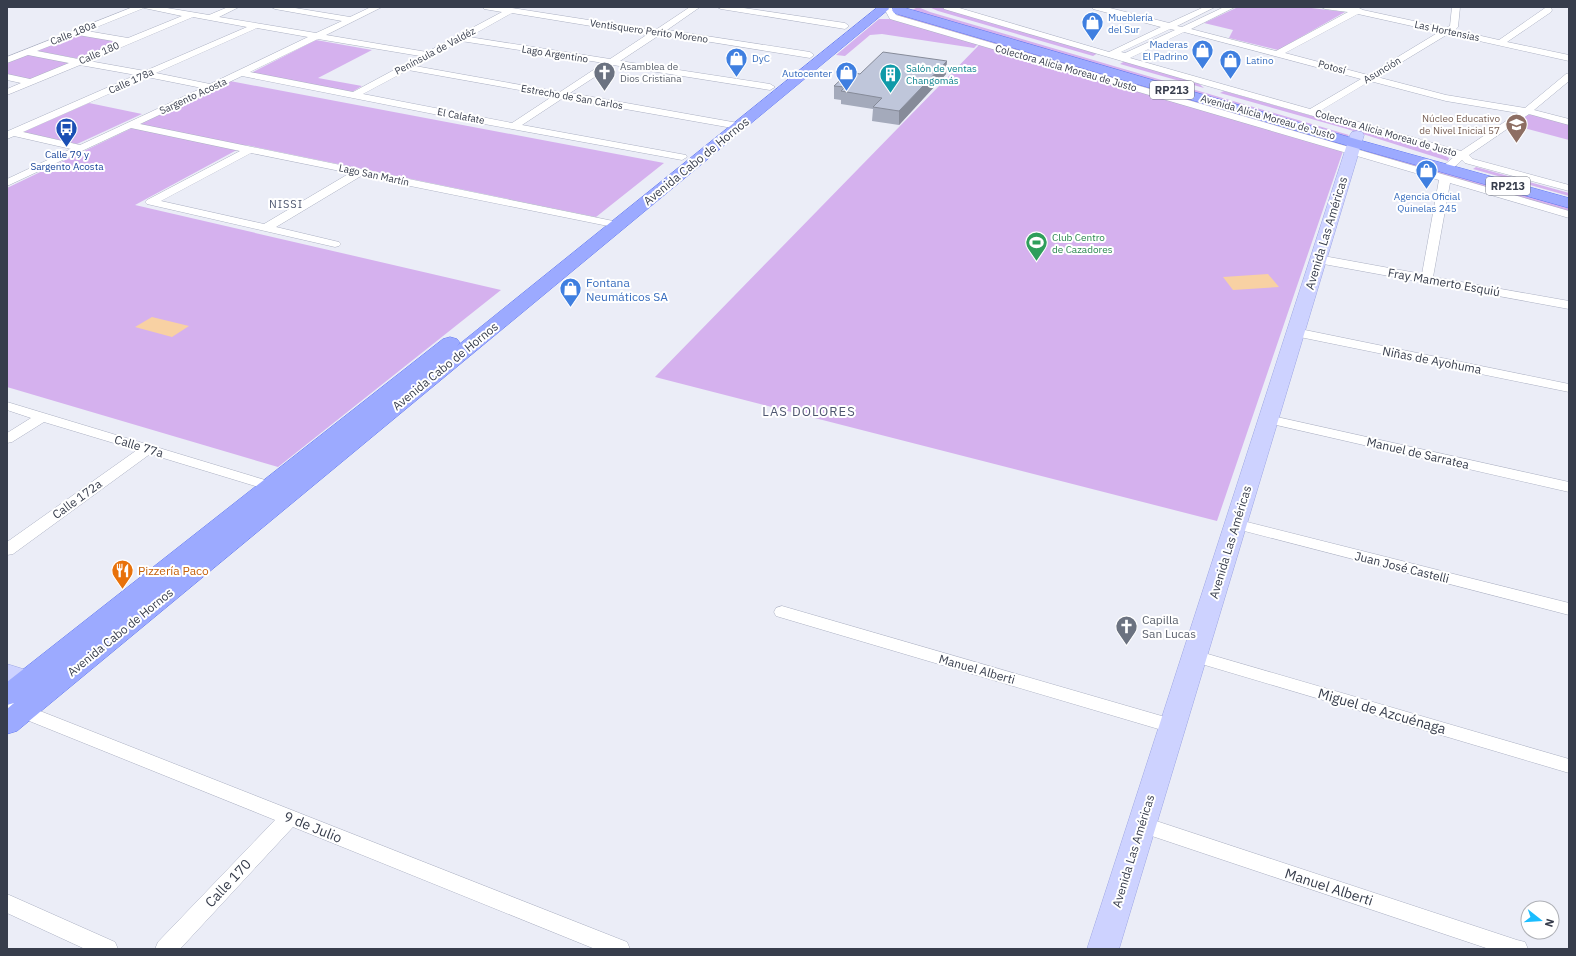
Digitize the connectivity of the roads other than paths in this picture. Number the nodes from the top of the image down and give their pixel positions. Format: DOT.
graph roads {
  1 [pos="140,7"];
  2 [pos="147,7"];
  3 [pos="235,7"];
  4 [pos="275,7"];
  5 [pos="378,7"];
  6 [pos="488,7"];
  7 [pos="684,7"];
  8 [pos="696,7"];
  9 [pos="721,7"];
  10 [pos="913,7"];
  11 [pos="923,7"];
  12 [pos="947,7"];
  13 [pos="1096,7"];
  14 [pos="1211,7"];
  15 [pos="1231,7"];
  16 [pos="1325,7"];
  17 [pos="1456,7"];
  18 [pos="884,8"];
  19 [pos="1359,8"];
  20 [pos="514,9"];
  21 [pos="1548,10"];
  22 [pos="191,15"];
  23 [pos="210,18"];
  24 [pos="351,20"];
  25 [pos="255,26"];
  26 [pos="846,26"];
  27 [pos="1168,26"];
  28 [pos="1183,29"];
  29 [pos="1450,30"];
  30 [pos="660,31"];
  31 [pos="77,32"];
  32 [pos="646,32"];
  33 [pos="317,36"];
  34 [pos="460,38"];
  35 [pos="1502,40"];
  36 [pos="128,41"];
  37 [pos="28,52"];
  38 [pos="1279,53"];
  39 [pos="810,54"];
  40 [pos="1569,54"];
  41 [pos="427,55"];
  42 [pos="1112,57"];
  43 [pos="1569,58"];
  44 [pos="7,60"];
  45 [pos="600,61"];
  46 [pos="612,61"];
  47 [pos="80,62"];
  48 [pos="405,67"];
  49 [pos="241,73"];
  50 [pos="146,74"];
  51 [pos="1569,76"];
  52 [pos="1369,77"];
  53 [pos="7,78"];
  54 [pos="30,82"];
  55 [pos="1207,83"];
  56 [pos="212,87"];
  57 [pos="770,87"];
  58 [pos="7,92"];
  59 [pos="550,93"];
  60 [pos="1216,94"];
  61 [pos="560,95"];
  62 [pos="353,96"];
  63 [pos="1527,111"];
  64 [pos="1312,112"];
  65 [pos="1569,122"];
  66 [pos="503,124"];
  67 [pos="129,125"];
  68 [pos="731,125"];
  69 [pos="514,126"];
  70 [pos="9,134"];
  71 [pos="1354,143"];
  72 [pos="82,148"];
  73 [pos="249,150"];
  74 [pos="682,157"];
  75 [pos="1451,167"];
  76 [pos="360,172"];
  77 [pos="7,183"];
  78 [pos="1567,188"];
  79 [pos="1569,203"];
  80 [pos="1569,215"];
  81 [pos="610,223"];
  82 [pos="266,228"];
  83 [pos="335,244"];
  84 [pos="1318,260"];
  85 [pos="1427,279"];
  86 [pos="1569,305"];
  87 [pos="1295,332"];
  88 [pos="1569,388"];
  89 [pos="7,406"];
  90 [pos="42,416"];
  91 [pos="1268,419"];
  92 [pos="7,439"];
  93 [pos="148,449"];
  94 [pos="270,486"];
  95 [pos="1569,487"];
  96 [pos="1235,524"];
  97 [pos="7,550"];
  98 [pos="1569,609"];
  99 [pos="782,612"];
  100 [pos="1194,656"];
  101 [pos="13,698"];
  102 [pos="1172,726"];
  103 [pos="1569,766"];
  104 [pos="290,817"];
  105 [pos="1142,824"];
  106 [pos="7,903"];
  107 [pos="107,949"];
  108 [pos="166,949"];
  109 [pos="619,949"];
  110 [pos="1102,949"];
  111 [pos="1517,949"];
  1 -- 31 [label="street, Calle 180a"];
  2 -- 22 [label="street"];
  3 -- 23 [label="street"];
  4 -- 24 [label="street"];
  5 -- 24 [label="street, Sargento Acosta"];
  6 -- 20 [label="street, Ventisquero Perito Moreno"];
  7 -- 32 [label="street"];
  8 -- 30 [label="street"];
  9 -- 26 [label="street"];
  10 -- 18 [label="main road"];
  11 -- 42 [label="main road, Avenida Alicia Moreau de Justo / RP213"];
  12 -- 42 [label="street, Colectora Alicia Moreau de Justo"];
  13 -- 27 [label="street, Potosí"];
  14 -- 27 [label="street"];
  15 -- 28 [label="street"];
  16 -- 19 [label="street, Las Hortensias"];
  17 -- 29 [label="street"];
  18 -- 26 [label="main road, Avenida Cabo de Hornos"];
  18 -- 68 [label="main road, Avenida Cabo de Hornos"];
  18 -- 71 [label="main road, Avenida Alicia Moreau de Justo / RP213"];
  19 -- 29 [label="street, Las Hortensias"];
  19 -- 38 [label="street"];
  20 -- 32 [label="street, Ventisquero Perito Moreno"];
  20 -- 34 [label="street, Península de Valdéz"];
  21 -- 35 [label="street"];
  22 -- 23 [label="street"];
  22 -- 36 [label="street, Calle 180"];
  23 -- 25 [label="street"];
  24 -- 33 [label="street, Sargento Acosta"];
  25 -- 33 [label="street"];
  25 -- 50 [label="street, Calle 178a"];
  26 -- 39 [label="main road, Avenida Cabo de Hornos"];
  27 -- 28 [label="street, Potosí"];
  27 -- 42 [label="street"];
  28 -- 38 [label="street, Potosí"];
  28 -- 42 [label="street"];
  29 -- 35 [label="street, Las Hortensias"];
  29 -- 43 [label="street, Las Hortensias"];
  29 -- 52 [label="street, Asunción"];
  30 -- 32 [label="street, Ventisquero Perito Moreno"];
  30 -- 39 [label="street, Ventisquero Perito Moreno"];
  30 -- 46 [label="street"];
  31 -- 36 [label="street"];
  31 -- 37 [label="street, Calle 180a"];
  32 -- 45 [label="street"];
  33 -- 41 [label="street"];
  33 -- 49 [label="street, Sargento Acosta"];
  34 -- 41 [label="street, Península de Valdéz"];
  34 -- 45 [label="street, Lago Argentino"];
  35 -- 40 [label="street, Las Hortensias"];
  36 -- 47 [label="street, Calle 180"];
  37 -- 44 [label="street, Calle 180a"];
  37 -- 47 [label="street"];
  38 -- 52 [label="street, Potosí"];
  39 -- 57 [label="main road, Avenida Cabo de Hornos"];
  41 -- 48 [label="street, Península de Valdéz"];
  42 -- 55 [label="street, Colectora Alicia Moreau de Justo"];
  42 -- 60 [label="main road, Avenida Alicia Moreau de Justo / RP213"];
  45 -- 46 [label="street, Lago Argentino"];
  45 -- 59 [label="street"];
  46 -- 57 [label="street, Lago Argentino"];
  46 -- 61 [label="street"];
  47 -- 50 [label="street"];
  47 -- 54 [label="street, Calle 180"];
  48 -- 59 [label="street, Estrecho de San Carlos"];
  48 -- 62 [label="street, Península de Valdéz"];
  49 -- 56 [label="street, Sargento Acosta"];
  49 -- 62 [label="street, El Calafate"];
  50 -- 56 [label="street"];
  50 -- 70 [label="street, Calle 178a"];
  51 -- 63 [label="street"];
  52 -- 63 [label="street, Potosí"];
  52 -- 64 [label="street, Asunción"];
  53 -- 54 [label="street"];
  54 -- 58 [label="street, Calle 180"];
  55 -- 60 [label="street"];
  55 -- 64 [label="street, Colectora Alicia Moreau de Justo"];
  56 -- 67 [label="street, Sargento Acosta"];
  57 -- 68 [label="main road, Avenida Cabo de Hornos"];
  59 -- 61 [label="street, Estrecho de San Carlos"];
  59 -- 66 [label="street"];
  60 -- 71 [label="main road, Avenida Alicia Moreau de Justo / RP213"];
  61 -- 68 [label="street, Estrecho de San Carlos"];
  61 -- 69 [label="street"];
  62 -- 66 [label="street, El Calafate"];
  63 -- 65 [label="street, Potosí"];
  63 -- 75 [label="street"];
  64 -- 75 [label="street, Colectora Alicia Moreau de Justo"];
  66 -- 69 [label="street, El Calafate"];
  67 -- 72 [label="street, Sargento Acosta"];
  67 -- 73 [label="street, Lago San Martín"];
  68 -- 74 [label="main road, Avenida Cabo de Hornos"];
  68 -- 81 [label="main road, Avenida Cabo de Hornos"];
  69 -- 74 [label="street, El Calafate"];
  70 -- 72 [label="street"];
  71 -- 75 [label="main road, Avenida Alicia Moreau de Justo / RP213"];
  71 -- 84 [label="main road, Avenida Las Américas"];
  72 -- 77 [label="street, Sargento Acosta"];
  73 -- 76 [label="street, Lago San Martín"];
  73 -- 82 [label="street"];
  74 -- 81 [label="main road, Avenida Cabo de Hornos"];
  75 -- 78 [label="main road, Avenida Alicia Moreau de Justo / RP213"];
  75 -- 79 [label="main road, Avenida Alicia Moreau de Justo / RP213"];
  75 -- 80 [label="street, Colectora Alicia Moreau de Justo"];
  75 -- 85 [label="street"];
  76 -- 81 [label="street, Lago San Martín"];
  76 -- 82 [label="street"];
  81 -- 94 [label="main road, Avenida Cabo de Hornos"];
  81 -- 101 [label="main road, Avenida Cabo de Hornos"];
  82 -- 83 [label="street"];
  84 -- 85 [label="street, Fray Mamerto Esquiú"];
  84 -- 87 [label="main road, Avenida Las Américas"];
  85 -- 86 [label="street, Fray Mamerto Esquiú"];
  87 -- 88 [label="street, Niñas de Ayohuma"];
  87 -- 91 [label="main road, Avenida Las Américas"];
  89 -- 90 [label="street, Calle 77a"];
  90 -- 92 [label="street"];
  90 -- 93 [label="street, Calle 77a"];
  91 -- 95 [label="street, Manuel de Sarratea"];
  91 -- 96 [label="main road, Avenida Las Américas"];
  93 -- 94 [label="street, Calle 77a"];
  93 -- 97 [label="street, Calle 172a"];
  94 -- 101 [label="main road, Avenida Cabo de Hornos"];
  96 -- 98 [label="street, Juan José Castelli"];
  96 -- 100 [label="main road, Avenida Las Américas"];
  99 -- 102 [label="street, Manuel Alberti"];
  100 -- 102 [label="main road, Avenida Las Américas"];
  100 -- 103 [label="street, Miguel de Azcuénaga"];
  101 -- 104 [label="street, 9 de Julio"];
  102 -- 105 [label="main road, Avenida Las Américas"];
  104 -- 108 [label="street, Calle 170"];
  104 -- 109 [label="street, 9 de Julio"];
  105 -- 110 [label="main road, Avenida Las Américas"];
  105 -- 111 [label="street, Manuel Alberti"];
  106 -- 107 [label="street"];
}
